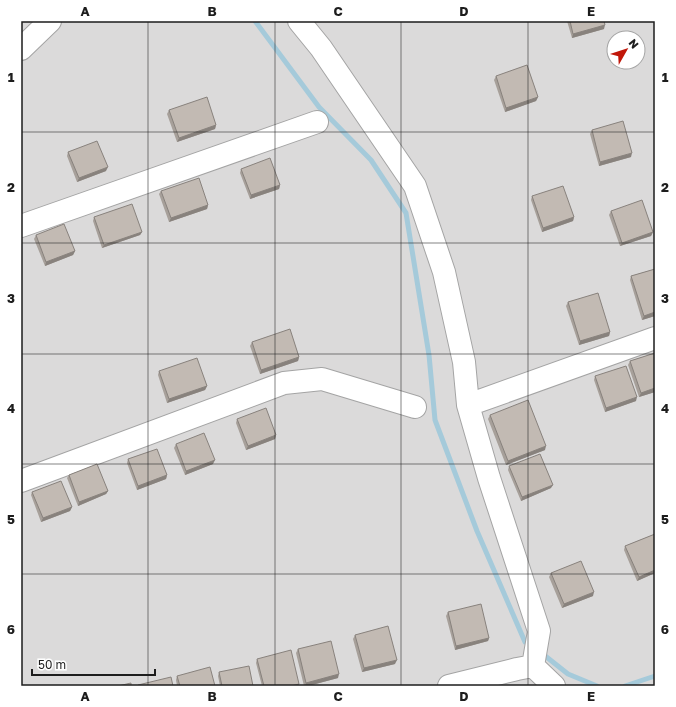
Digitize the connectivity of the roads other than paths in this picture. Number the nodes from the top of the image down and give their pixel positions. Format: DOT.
graph roads {
  1 [pos="50,21"];
  2 [pos="299,21"];
  3 [pos="21,49"];
  4 [pos="317,122"];
  5 [pos="21,226"];
  6 [pos="655,338"];
  7 [pos="468,405"];
  8 [pos="415,407"];
  9 [pos="21,481"];
  10 [pos="525,667"];
  11 [pos="449,686"];
  12 [pos="554,686"];
  1 -- 3 [label="street"];
  2 -- 7 [label="street"];
  4 -- 5 [label="street"];
  6 -- 7 [label="street"];
  7 -- 10 [label="street"];
  8 -- 9 [label="street"];
  10 -- 11 [label="street"];
  10 -- 12 [label="street"];
}
